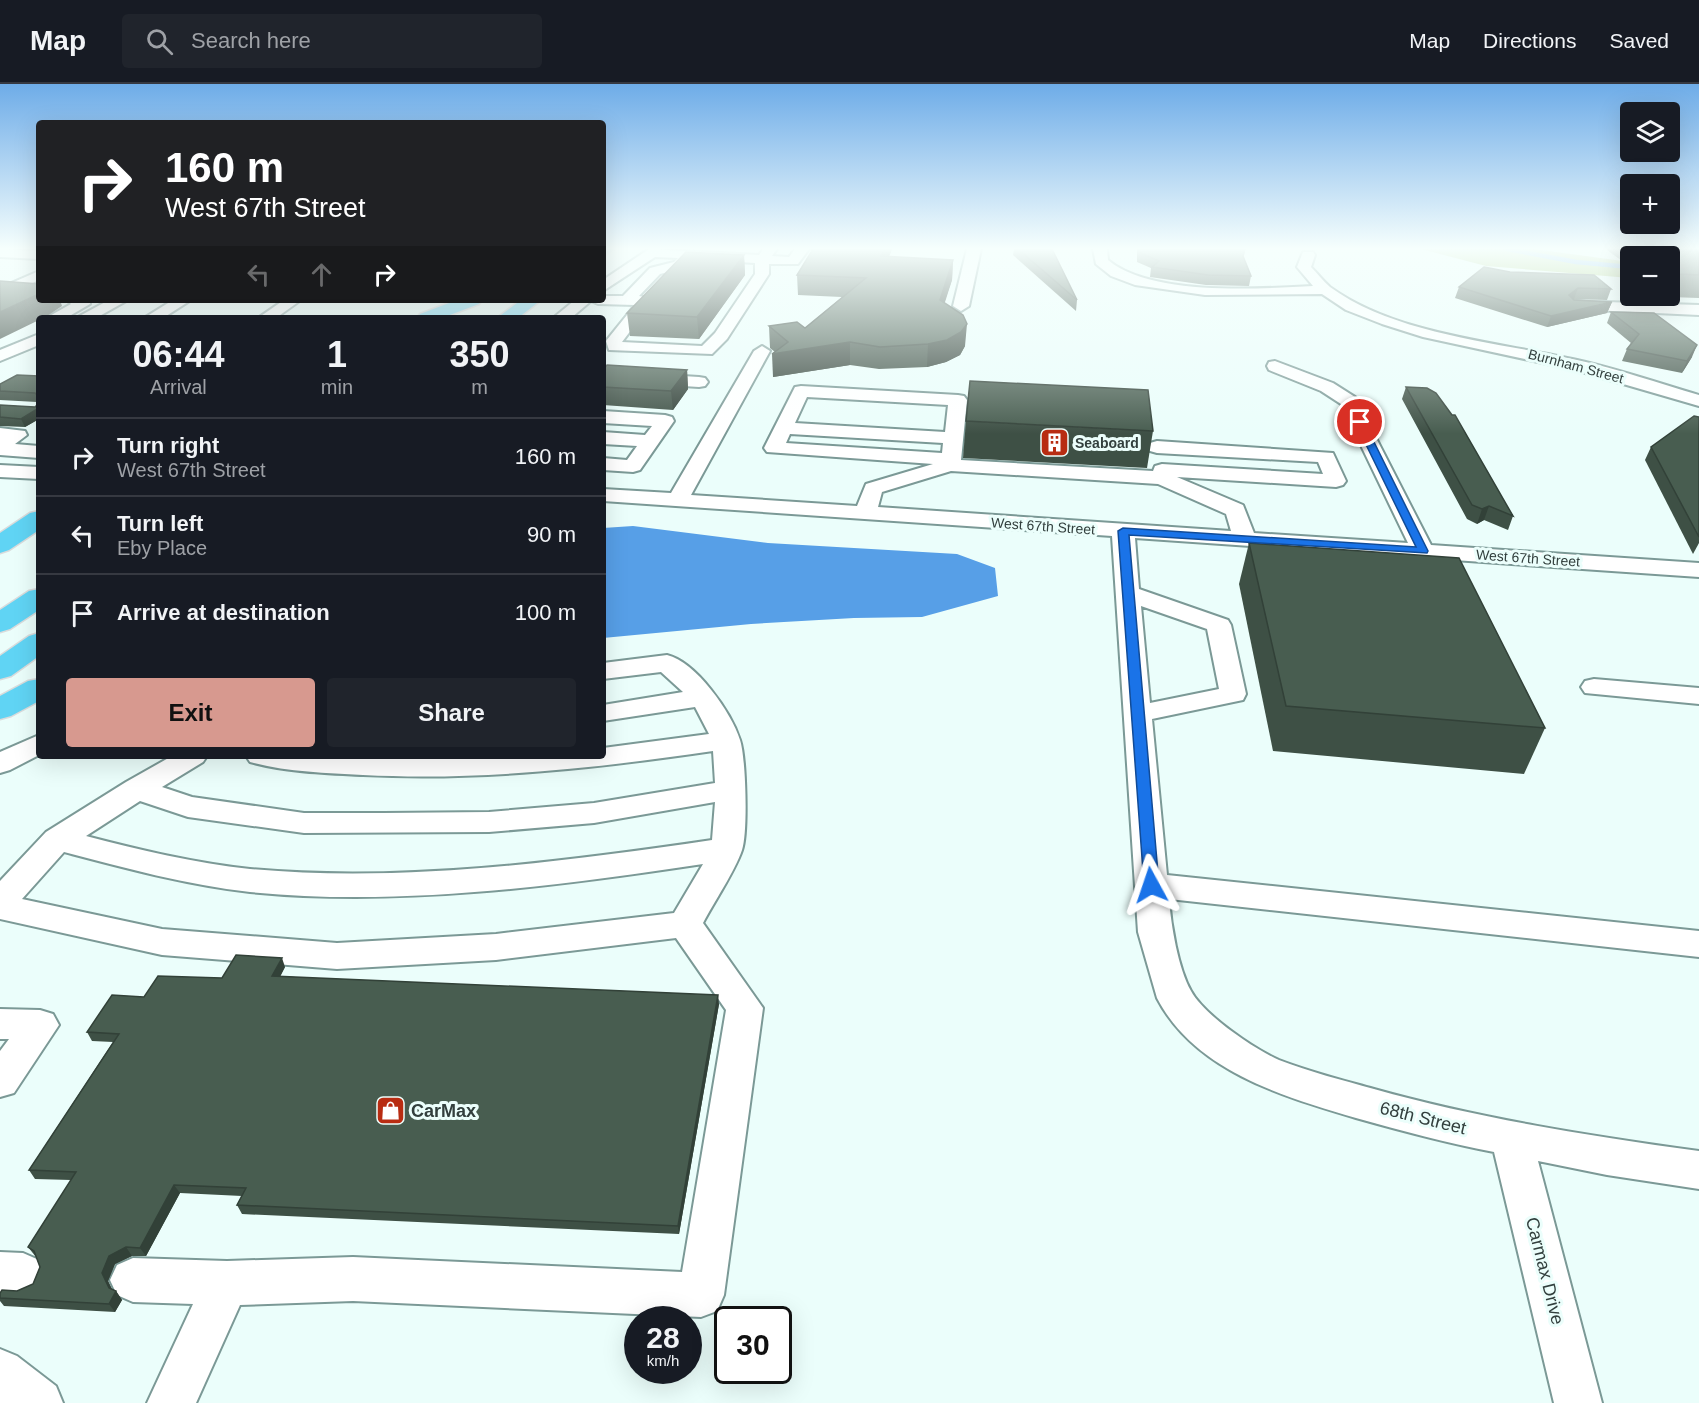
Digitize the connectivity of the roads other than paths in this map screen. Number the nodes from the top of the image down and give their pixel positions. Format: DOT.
graph roads {
  1 [pos="638,311"];
  2 [pos="738,311"];
  3 [pos="1362,311"];
  4 [pos="36,340"];
  5 [pos="762,351"];
  6 [pos="0,356"];
  7 [pos="1275,366"];
  8 [pos="606,376"];
  9 [pos="699,382"];
  10 [pos="1699,401"];
  11 [pos="981,405"];
  12 [pos="957,410"];
  13 [pos="606,417"];
  14 [pos="783,428"];
  15 [pos="36,433"];
  16 [pos="9,434"];
  17 [pos="606,438"];
  18 [pos="953,438"];
  19 [pos="651,441"];
  20 [pos="0,447"];
  21 [pos="36,452"];
  22 [pos="950,462"];
  23 [pos="606,464"];
  24 [pos="0,471"];
  25 [pos="36,473"];
  26 [pos="1161,474"];
  27 [pos="606,495"];
  28 [pos="678,500"];
  29 [pos="866,513"];
  30 [pos="36,520"];
  31 [pos="1123,531"];
  32 [pos="1245,539"];
  33 [pos="0,545"];
  34 [pos="1423,551"];
  35 [pos="1699,570"];
  36 [pos="1128,592"];
  37 [pos="36,599"];
  38 [pos="0,623"];
  39 [pos="36,644"];
  40 [pos="0,670"];
  41 [pos="606,671"];
  42 [pos="1594,687"];
  43 [pos="36,690"];
  44 [pos="1699,696"];
  45 [pos="704,697"];
  46 [pos="0,710"];
  47 [pos="606,713"];
  48 [pos="1138,714"];
  49 [pos="726,740"];
  50 [pos="36,746"];
  51 [pos="606,757"];
  52 [pos="188,759"];
  53 [pos="274,759"];
  54 [pos="590,759"];
  55 [pos="0,764"];
  56 [pos="137,789"];
  57 [pos="730,790"];
  58 [pos="57,840"];
  59 [pos="727,849"];
  60 [pos="1151,885"];
  61 [pos="0,902"];
  62 [pos="0,907"];
  63 [pos="685,924"];
  64 [pos="1699,944"];
  65 [pos="0,1024"];
  66 [pos="0,1081"];
  67 [pos="1511,1138"];
  68 [pos="1699,1170"];
  69 [pos="133,1280"];
  70 [pos="227,1283"];
  71 [pos="0,1373"];
  72 [pos="39,1403"];
  73 [pos="171,1403"];
  74 [pos="1578,1403"];
  1 -- 2 [label="street"];
  3 -- 10 [label="street, Burnham Street"];
  4 -- 6 [label="street"];
  5 -- 28 [label="street"];
  7 -- 34 [label="street"];
  8 -- 9 [label="street"];
  11 -- 12 [label="street"];
  12 -- 14 [label="street"];
  12 -- 18 [label="street"];
  13 -- 19 [label="street"];
  14 -- 18 [label="street"];
  14 -- 22 [label="street"];
  15 -- 16 [label="street"];
  16 -- 20 [label="street"];
  17 -- 19 [label="street"];
  18 -- 22 [label="street"];
  19 -- 23 [label="street"];
  20 -- 21 [label="street"];
  22 -- 26 [label="street"];
  22 -- 29 [label="street"];
  24 -- 25 [label="street"];
  26 -- 26 [label="street"];
  26 -- 32 [label="street"];
  27 -- 28 [label="street, West 67th Street"];
  28 -- 29 [label="street, West 67th Street"];
  29 -- 31 [label="street, West 67th Street"];
  30 -- 33 [label="highway"];
  31 -- 32 [label="street, West 67th Street"];
  31 -- 36 [label="street"];
  32 -- 34 [label="street, West 67th Street"];
  34 -- 35 [label="street, West 67th Street"];
  36 -- 48 [label="street"];
  36 -- 48 [label="street"];
  37 -- 38 [label="highway"];
  39 -- 40 [label="highway"];
  41 -- 45 [label="street"];
  42 -- 44 [label="street"];
  43 -- 46 [label="highway"];
  45 -- 47 [label="street"];
  45 -- 49 [label="street"];
  48 -- 60 [label="street"];
  49 -- 51 [label="street"];
  49 -- 57 [label="street"];
  50 -- 55 [label="street"];
  52 -- 56 [label="street"];
  53 -- 54 [label="street"];
  56 -- 57 [label="street"];
  56 -- 58 [label="street"];
  57 -- 59 [label="street"];
  58 -- 59 [label="street"];
  58 -- 61 [label="street"];
  59 -- 63 [label="street"];
  60 -- 64 [label="street"];
  60 -- 67 [label="street, 68th Street"];
  62 -- 63 [label="street"];
  63 -- 70 [label="street"];
  65 -- 66 [label="street"];
  67 -- 68 [label="street, 68th Street"];
  67 -- 74 [label="street, Carmax Drive"];
  69 -- 70 [label="street"];
  70 -- 73 [label="street"];
  71 -- 72 [label="street"];
}
